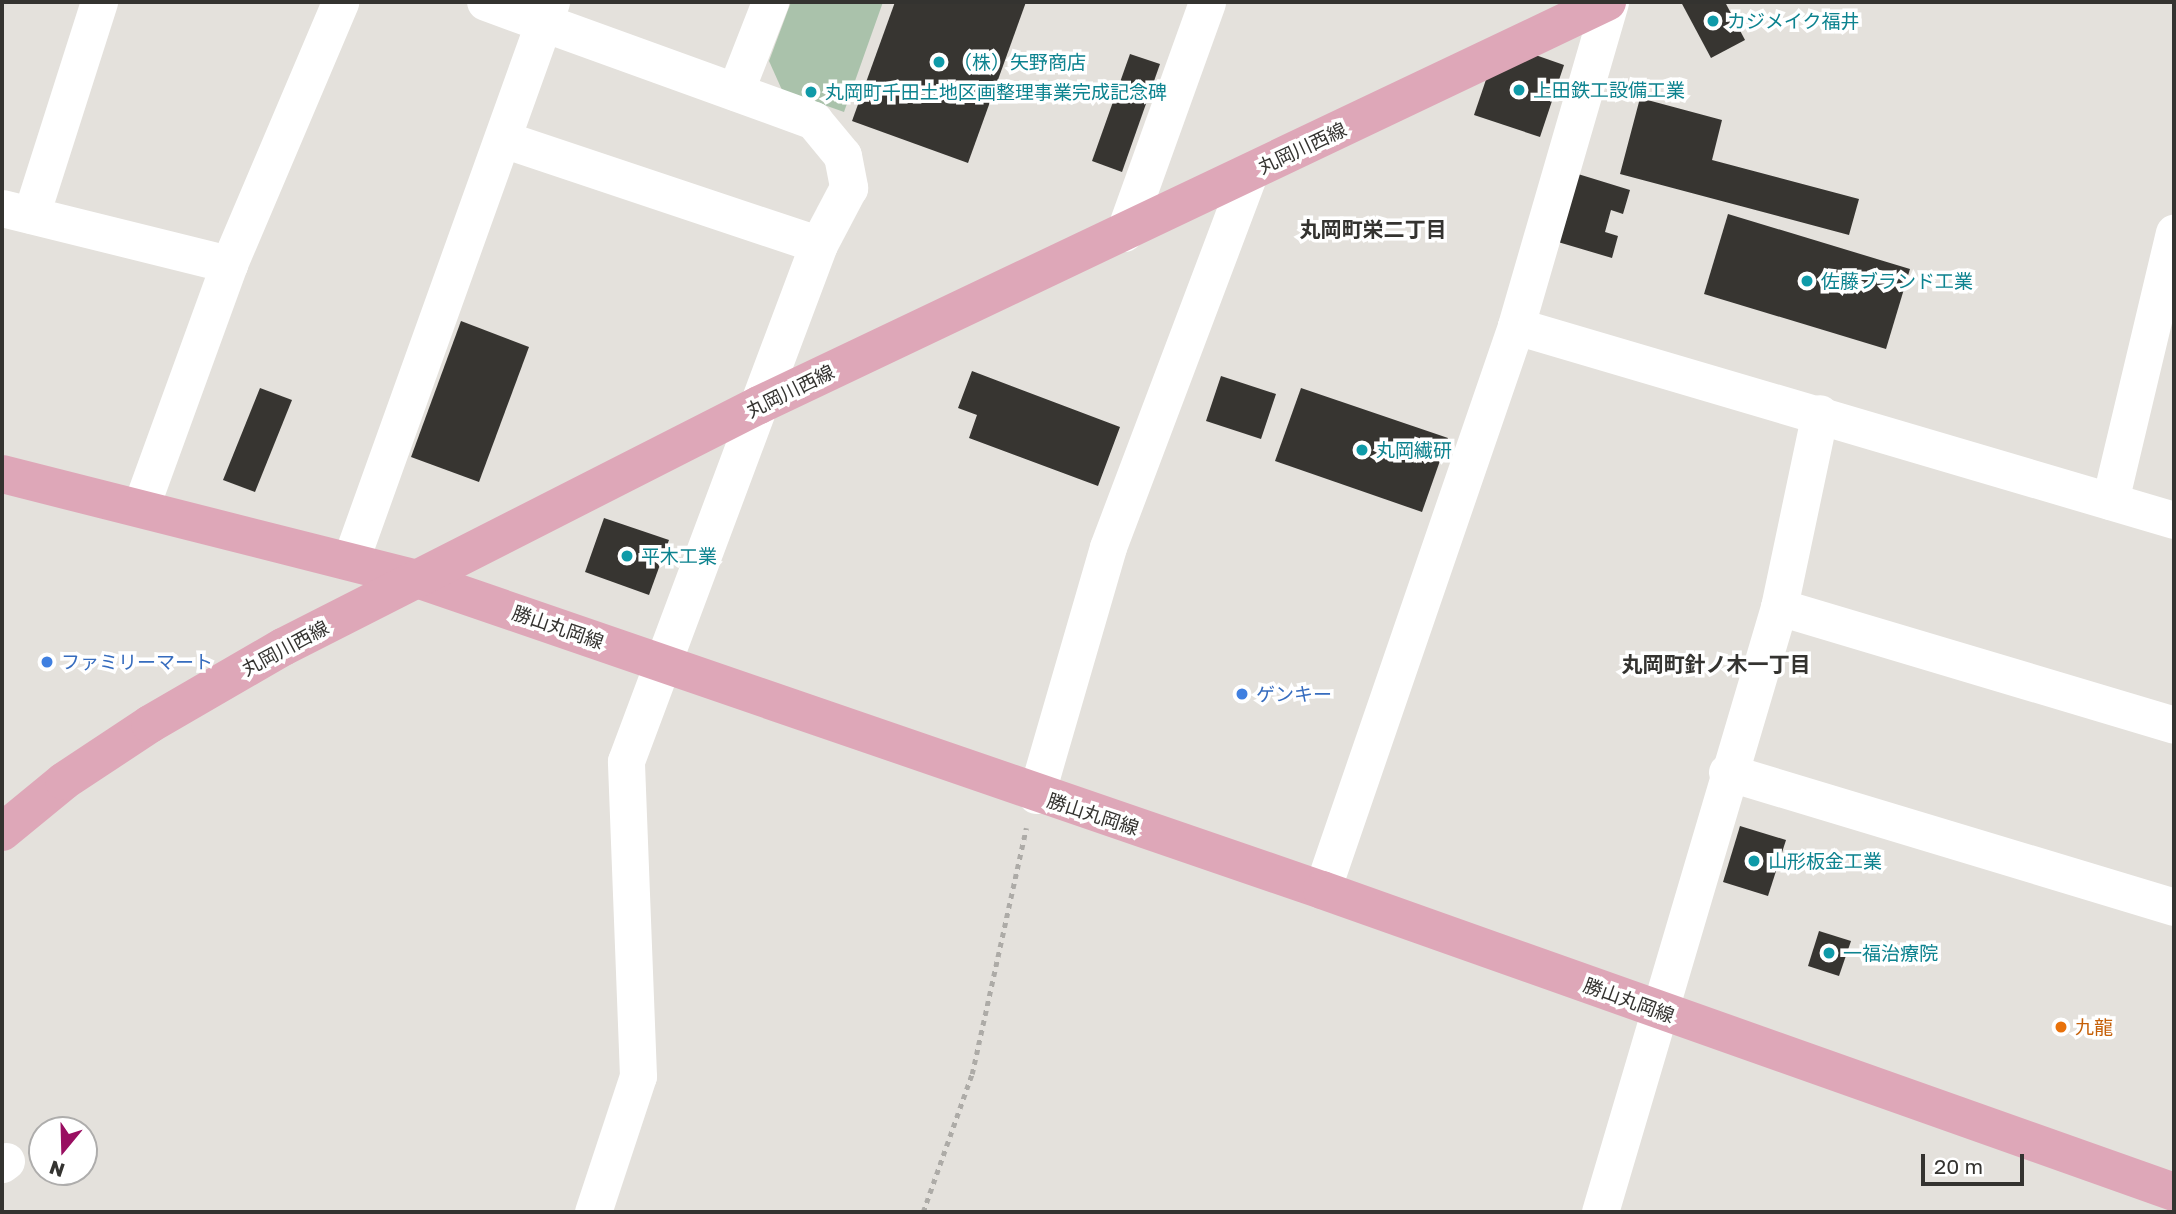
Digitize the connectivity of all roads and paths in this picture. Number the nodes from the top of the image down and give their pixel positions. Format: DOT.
graph roads {
  1 [pos="99,2"];
  2 [pos="340,2"];
  3 [pos="486,2"];
  4 [pos="770,2"];
  5 [pos="1207,2"];
  6 [pos="1609,2"];
  7 [pos="547,12"];
  8 [pos="735,92"];
  9 [pos="503,139"];
  10 [pos="1249,173"];
  11 [pos="17,211"];
  12 [pos="1124,233"];
  13 [pos="819,244"];
  14 [pos="2172,256"];
  15 [pos="229,264"];
  16 [pos="1516,326"];
  17 [pos="759,405"];
  18 [pos="1820,414"];
  19 [pos="2,474"];
  20 [pos="2110,501"];
  21 [pos="141,506"];
  22 [pos="2174,520"];
  23 [pos="351,559"];
  24 [pos="420,579"];
  25 [pos="1779,607"];
  26 [pos="663,663"];
  27 [pos="2174,725"];
  28 [pos="1727,772"];
  29 [pos="1036,795"];
  30 [pos="2,831"];
  31 [pos="1322,890"];
  32 [pos="2174,907"];
  33 [pos="1657,1010"];
  34 [pos="2174,1192"];
  35 [pos="593,1212"];
  36 [pos="923,1212"];
  37 [pos="1600,1212"];
  1 -- 11 [label="street"];
  2 -- 15 [label="street"];
  3 -- 7 [label="street"];
  4 -- 8 [label="street"];
  5 -- 12 [label="street"];
  6 -- 10 [label="main road, 丸岡川西線"];
  6 -- 16 [label="street"];
  7 -- 8 [label="street"];
  7 -- 9 [label="street"];
  8 -- 13 [label="street"];
  9 -- 13 [label="street"];
  9 -- 23 [label="street"];
  10 -- 12 [label="main road, 丸岡川西線"];
  10 -- 29 [label="street"];
  11 -- 15 [label="street"];
  12 -- 17 [label="main road, 丸岡川西線"];
  13 -- 17 [label="street"];
  14 -- 20 [label="street"];
  15 -- 21 [label="street"];
  16 -- 18 [label="street"];
  16 -- 31 [label="street"];
  17 -- 24 [label="main road, 丸岡川西線"];
  17 -- 26 [label="street"];
  18 -- 20 [label="street"];
  18 -- 25 [label="street"];
  19 -- 21 [label="main road, 勝山丸岡線"];
  20 -- 22 [label="street"];
  21 -- 23 [label="main road, 勝山丸岡線"];
  23 -- 24 [label="main road, 勝山丸岡線"];
  24 -- 26 [label="main road, 勝山丸岡線"];
  24 -- 30 [label="main road, 丸岡川西線"];
  25 -- 27 [label="street"];
  25 -- 28 [label="street"];
  26 -- 29 [label="main road, 勝山丸岡線"];
  26 -- 35 [label="street"];
  28 -- 32 [label="street"];
  28 -- 33 [label="street"];
  29 -- 31 [label="main road, 勝山丸岡線"];
  29 -- 36 [label="path"];
  31 -- 33 [label="main road, 勝山丸岡線"];
  33 -- 34 [label="main road, 勝山丸岡線"];
  33 -- 37 [label="street"];
}
